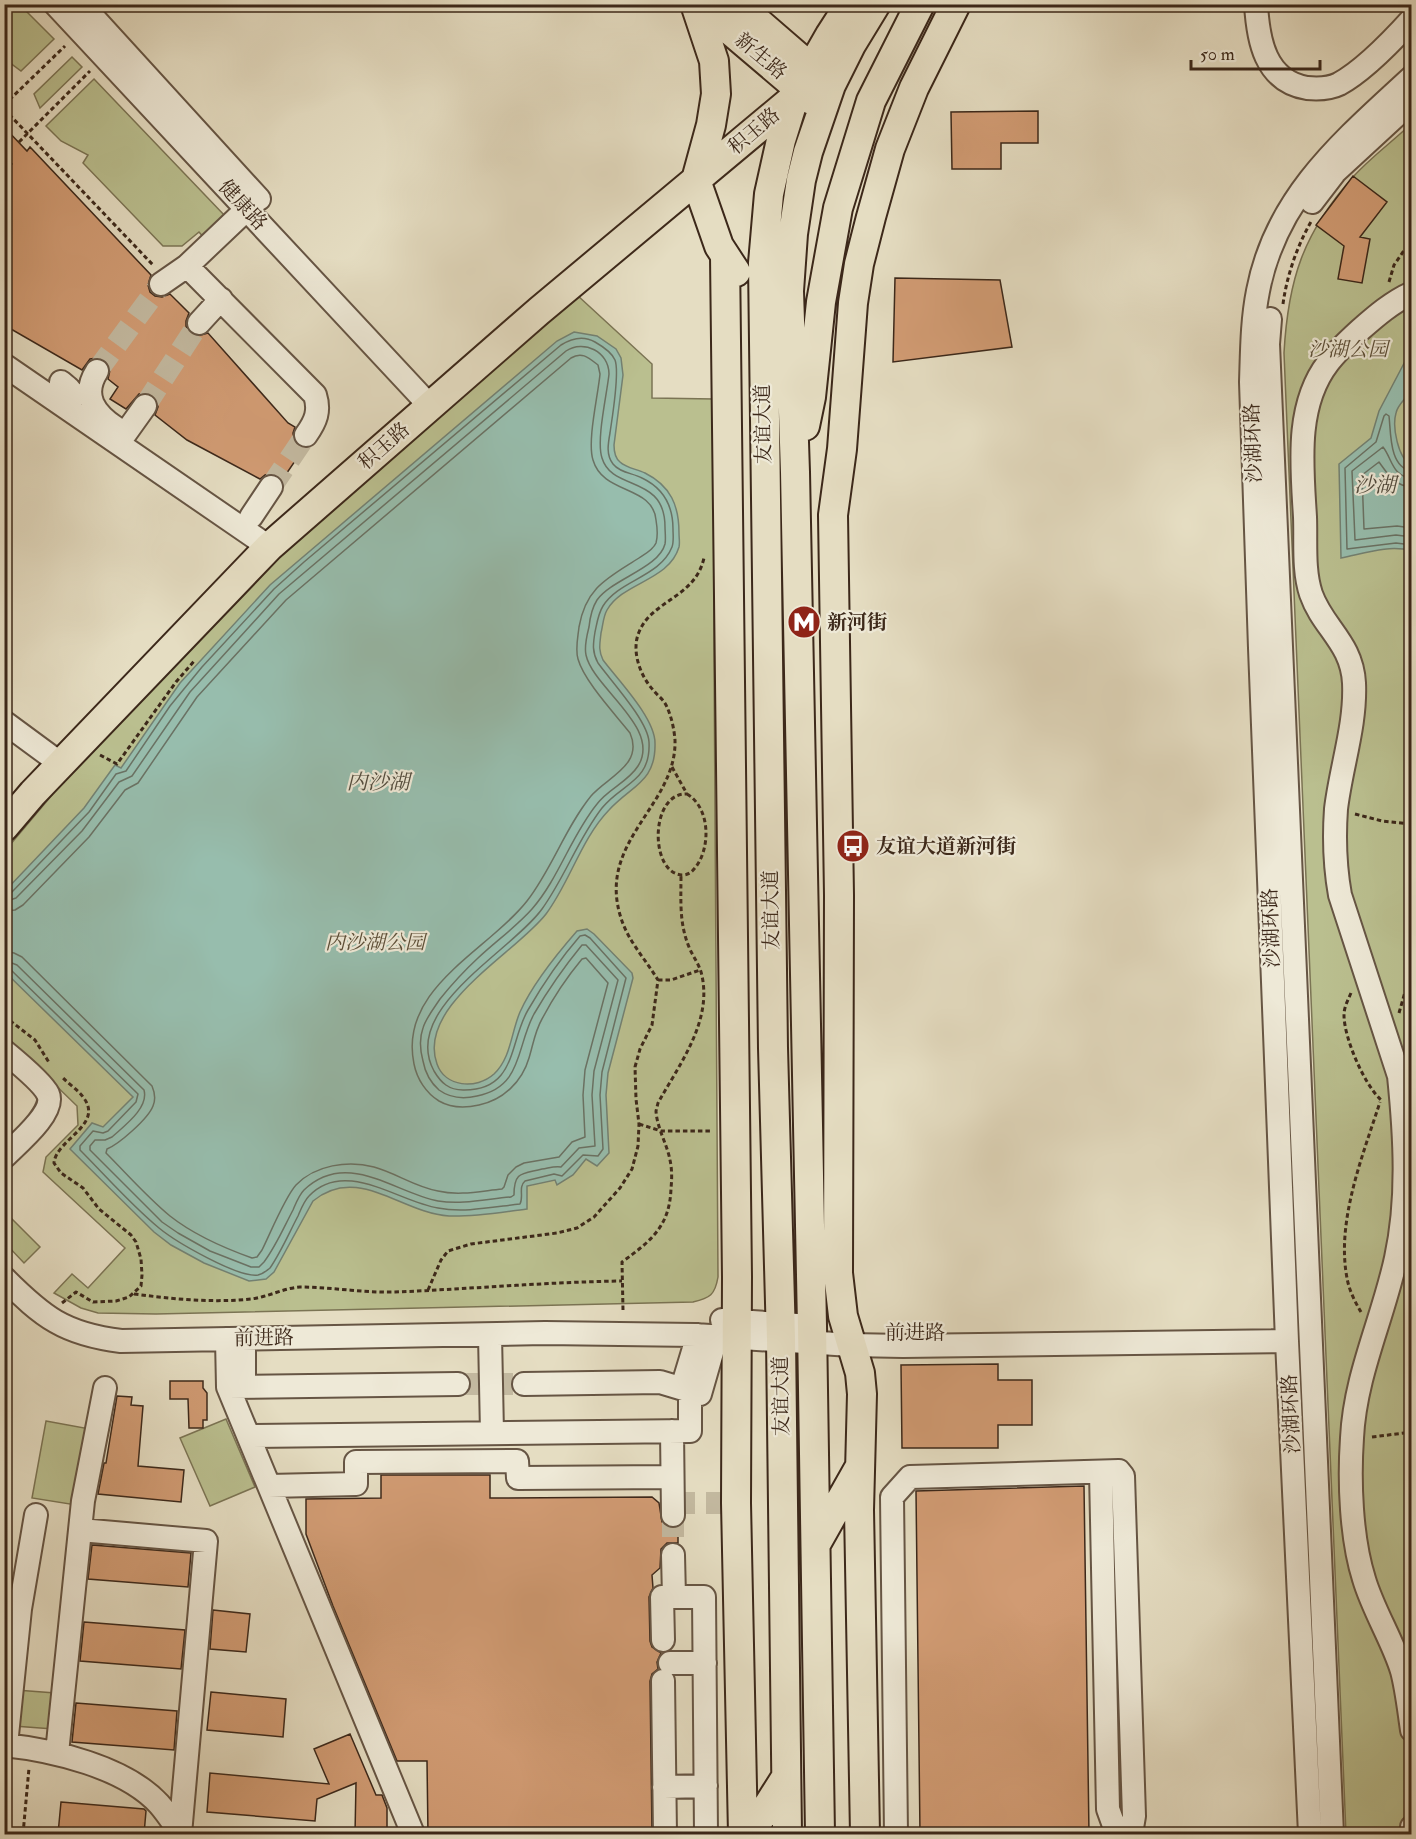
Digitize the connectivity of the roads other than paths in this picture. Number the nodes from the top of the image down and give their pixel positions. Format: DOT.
graph roads {
  1 [pos="55,4"];
  2 [pos="81,4"];
  3 [pos="697,4"];
  4 [pos="737,4"];
  5 [pos="850,4"];
  6 [pos="876,4"];
  7 [pos="920,4"];
  8 [pos="956,4"];
  9 [pos="1256,4"];
  10 [pos="1412,19"];
  11 [pos="1412,77"];
  12 [pos="811,89"];
  13 [pos="1412,101"];
  14 [pos="696,180"];
  15 [pos="247,209"];
  16 [pos="725,256"];
  17 [pos="187,266"];
  18 [pos="164,282"];
  19 [pos="762,292"];
  20 [pos="1412,293"];
  21 [pos="221,299"];
  22 [pos="199,323"];
  23 [pos="4,365"];
  24 [pos="97,371"];
  25 [pos="61,382"];
  26 [pos="435,401"];
  27 [pos="145,406"];
  28 [pos="67,407"];
  29 [pos="125,434"];
  30 [pos="306,435"];
  31 [pos="795,472"];
  32 [pos="271,487"];
  33 [pos="251,517"];
  34 [pos="274,542"];
  35 [pos="4,722"];
  36 [pos="61,764"];
  37 [pos="4,827"];
  38 [pos="4,1051"];
  39 [pos="4,1156"];
  40 [pos="4,1278"];
  41 [pos="722,1332"];
  42 [pos="781,1332"];
  43 [pos="545,1333"];
  44 [pos="812,1334"];
  45 [pos="1287,1334"];
  46 [pos="490,1335"];
  47 [pos="850,1338"];
  48 [pos="236,1339"];
  49 [pos="458,1384"];
  50 [pos="524,1384"];
  51 [pos="236,1387"];
  52 [pos="105,1388"];
  53 [pos="686,1390"];
  54 [pos="672,1431"];
  55 [pos="492,1433"];
  56 [pos="249,1436"];
  57 [pos="860,1466"];
  58 [pos="1101,1472"];
  59 [pos="672,1477"];
  60 [pos="269,1486"];
  61 [pos="36,1515"];
  62 [pos="673,1515"];
  63 [pos="80,1530"];
  64 [pos="860,1535"];
  65 [pos="893,1535"];
  66 [pos="816,1544"];
  67 [pos="673,1555"];
  68 [pos="738,1596"];
  69 [pos="674,1597"];
  70 [pos="704,1597"];
  71 [pos="663,1640"];
  72 [pos="705,1663"];
  73 [pos="817,1670"];
  74 [pos="862,1670"];
  75 [pos="1412,1730"];
  76 [pos="5,1745"];
  77 [pos="57,1753"];
  78 [pos="786,1777"];
  79 [pos="706,1786"];
  80 [pos="664,1787"];
  81 [pos="819,1827"];
  82 [pos="865,1827"];
  83 [pos="896,1827"];
  84 [pos="1412,1827"];
  85 [pos="180,1834"];
  86 [pos="413,1834"];
  87 [pos="665,1834"];
  88 [pos="706,1834"];
  89 [pos="743,1834"];
  90 [pos="750,1834"];
  91 [pos="787,1834"];
  92 [pos="1117,1834"];
  93 [pos="1131,1834"];
  94 [pos="1310,1834"];
  95 [pos="1332,1834"];
  96 [pos="1411,1834"];
  1 -- 15 [label="street, 健康路"];
  2 -- 26 [label="street, 健康路"];
  3 -- 12 [label="main road, 新生路"];
  3 -- 14 [label="main road"];
  4 -- 12 [label="main road, 新生路"];
  5 -- 12 [label="main road, 友谊大道"];
  6 -- 12 [label="main road, 友谊大道"];
  7 -- 31 [label="main road"];
  8 -- 47 [label="main road"];
  9 -- 10 [label="street"];
  11 -- 45 [label="street, 沙湖环路"];
  12 -- 14 [label="main road, 积玉路"];
  12 -- 19 [label="main road, 友谊大道"];
  12 -- 31 [label="main road, 友谊大道"];
  13 -- 95 [label="street, 沙湖环路"];
  14 -- 16 [label="main road"];
  14 -- 26 [label="main road, 积玉路"];
  15 -- 17 [label="street"];
  15 -- 26 [label="street, 健康路"];
  16 -- 19 [label="main road"];
  16 -- 41 [label="main road"];
  17 -- 18 [label="street"];
  17 -- 21 [label="street"];
  19 -- 42 [label="main road, 友谊大道"];
  20 -- 75 [label="street"];
  21 -- 22 [label="street"];
  21 -- 30 [label="street"];
  23 -- 28 [label="street"];
  24 -- 29 [label="street"];
  25 -- 28 [label="street"];
  26 -- 34 [label="main road, 积玉路"];
  27 -- 29 [label="street"];
  28 -- 34 [label="street"];
  29 -- 33 [label="street"];
  31 -- 44 [label="main road, 友谊大道"];
  32 -- 33 [label="street"];
  33 -- 34 [label="street"];
  34 -- 36 [label="main road, 积玉路"];
  35 -- 36 [label="street"];
  36 -- 37 [label="main road, 积玉路"];
  38 -- 39 [label="street"];
  40 -- 48 [label="street, 前进路"];
  41 -- 42 [label="street, 前进路"];
  41 -- 43 [label="street, 前进路"];
  41 -- 43 [label="street, 前进路"];
  41 -- 53 [label="street"];
  41 -- 68 [label="main road"];
  42 -- 44 [label="street, 前进路"];
  42 -- 78 [label="main road, 友谊大道"];
  43 -- 46 [label="street, 前进路"];
  44 -- 47 [label="street, 前进路"];
  44 -- 66 [label="main road, 友谊大道"];
  45 -- 47 [label="street, 前进路"];
  45 -- 94 [label="street, 沙湖环路"];
  46 -- 48 [label="street, 前进路"];
  46 -- 55 [label="street"];
  47 -- 57 [label="main road"];
  48 -- 51 [label="street"];
  49 -- 51 [label="street"];
  50 -- 53 [label="street"];
  51 -- 56 [label="street"];
  52 -- 63 [label="street"];
  53 -- 54 [label="street"];
  54 -- 55 [label="street"];
  54 -- 59 [label="street"];
  55 -- 56 [label="street"];
  56 -- 60 [label="street"];
  57 -- 64 [label="main road"];
  57 -- 66 [label="main road"];
  58 -- 65 [label="street"];
  58 -- 92 [label="street"];
  58 -- 93 [label="street"];
  59 -- 60 [label="street"];
  59 -- 62 [label="street"];
  60 -- 86 [label="street"];
  61 -- 76 [label="street"];
  63 -- 77 [label="street"];
  63 -- 85 [label="street"];
  64 -- 65 [label="street"];
  64 -- 74 [label="main road"];
  65 -- 83 [label="street"];
  66 -- 73 [label="main road, 友谊大道"];
  67 -- 69 [label="street"];
  68 -- 70 [label="street"];
  68 -- 89 [label="main road"];
  69 -- 70 [label="street"];
  69 -- 71 [label="street"];
  70 -- 72 [label="street"];
  72 -- 79 [label="street"];
  72 -- 80 [label="street"];
  73 -- 74 [label="main road"];
  73 -- 81 [label="main road, 友谊大道"];
  74 -- 82 [label="main road"];
  76 -- 77 [label="street"];
  77 -- 85 [label="street"];
  78 -- 90 [label="main road"];
  78 -- 91 [label="main road, 友谊大道"];
  79 -- 80 [label="street"];
  79 -- 88 [label="street"];
  80 -- 87 [label="street"];
  81 -- 82 [label="main road"];
  82 -- 83 [label="street"];
  84 -- 96 [label="street"];
}
